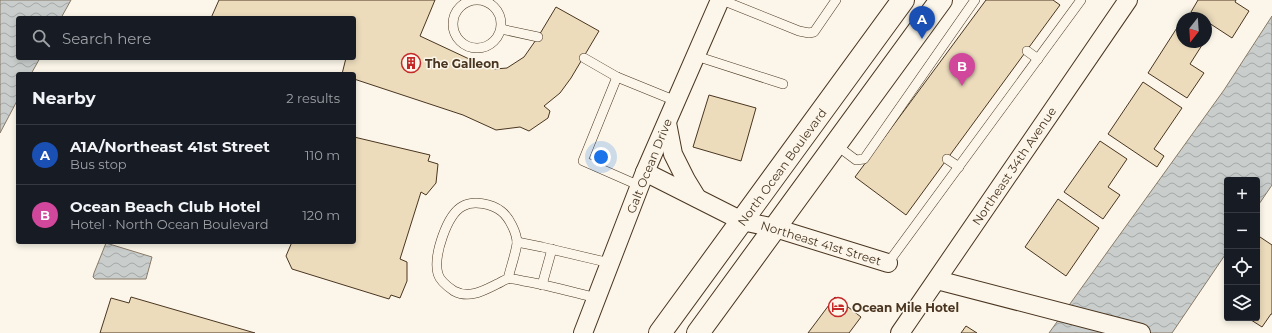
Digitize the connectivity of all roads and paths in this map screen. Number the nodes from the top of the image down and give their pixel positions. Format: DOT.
graph roads {
  1 [pos="721,0"];
  2 [pos="836,0"];
  3 [pos="903,0"];
  4 [pos="941,0"];
  5 [pos="975,0"];
  6 [pos="1081,0"];
  7 [pos="1128,0"];
  8 [pos="501,29"];
  9 [pos="538,37"];
  10 [pos="1027,51"];
  11 [pos="696,56"];
  12 [pos="584,58"];
  13 [pos="1038,59"];
  14 [pos="618,77"];
  15 [pos="783,84"];
  16 [pos="676,101"];
  17 [pos="667,123"];
  18 [pos="836,145"];
  19 [pos="947,158"];
  20 [pos="959,167"];
  21 [pos="643,179"];
  22 [pos="698,199"];
  23 [pos="742,221"];
  24 [pos="775,228"];
  25 [pos="517,242"];
  26 [pos="552,249"];
  27 [pos="610,263"];
  28 [pos="888,264"];
  29 [pos="508,278"];
  30 [pos="937,280"];
  31 [pos="542,285"];
  32 [pos="597,298"];
  33 [pos="583,333"];
  34 [pos="660,333"];
  35 [pos="698,333"];
  36 [pos="900,333"];
  37 [pos="1140,333"];
  1 -- 2 [label="lane"];
  1 -- 11 [label="street, Galt Ocean Drive"];
  3 -- 23 [label="main road, North Ocean Boulevard"];
  4 -- 18 [label="main road"];
  5 -- 18 [label="lane"];
  6 -- 13 [label="lane"];
  7 -- 30 [label="street, Northeast 34th Avenue"];
  8 -- 8 [label="lane"];
  8 -- 9 [label="lane"];
  10 -- 13 [label="lane"];
  11 -- 15 [label="lane"];
  11 -- 16 [label="street, Galt Ocean Drive"];
  12 -- 14 [label="lane"];
  13 -- 20 [label="lane"];
  14 -- 16 [label="lane"];
  14 -- 21 [label="lane"];
  16 -- 17 [label="street, Galt Ocean Drive"];
  17 -- 21 [label="street, Galt Ocean Drive"];
  17 -- 22 [label="street"];
  18 -- 24 [label="main road"];
  19 -- 20 [label="lane"];
  20 -- 28 [label="lane"];
  21 -- 22 [label="street, Northeast 41st Street"];
  21 -- 27 [label="street, Galt Ocean Drive"];
  22 -- 23 [label="street, Northeast 41st Street"];
  23 -- 24 [label="street, Northeast 41st Street"];
  23 -- 34 [label="main road, North Ocean Boulevard"];
  24 -- 28 [label="street, Northeast 41st Street"];
  24 -- 35 [label="main road"];
  25 -- 26 [label="lane"];
  25 -- 29 [label="lane"];
  25 -- 29 [label="lane"];
  26 -- 27 [label="lane"];
  26 -- 31 [label="lane"];
  27 -- 32 [label="street, Galt Ocean Drive"];
  29 -- 31 [label="lane"];
  30 -- 36 [label="street, Northeast 34th Avenue"];
  30 -- 37 [label="street"];
  31 -- 32 [label="lane"];
  32 -- 33 [label="street, Galt Ocean Drive"];
}
